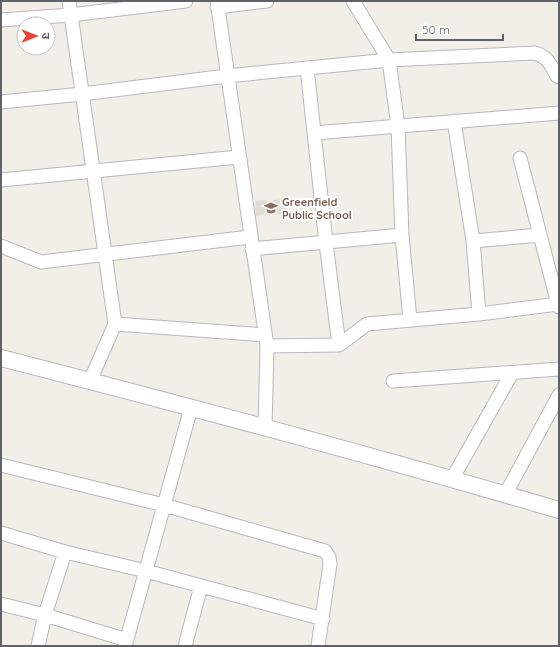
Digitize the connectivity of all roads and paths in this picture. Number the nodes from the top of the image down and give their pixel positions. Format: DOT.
graph roads {
  1 [pos="69,1"];
  2 [pos="186,1"];
  3 [pos="267,1"];
  4 [pos="353,1"];
  5 [pos="217,4"];
  6 [pos="71,15"];
  7 [pos="1,20"];
  8 [pos="389,60"];
  9 [pos="307,68"];
  10 [pos="227,76"];
  11 [pos="559,77"];
  12 [pos="82,94"];
  13 [pos="1,102"];
  14 [pos="559,113"];
  15 [pos="454,121"];
  16 [pos="398,126"];
  17 [pos="314,133"];
  18 [pos="239,157"];
  19 [pos="520,158"];
  20 [pos="93,172"];
  21 [pos="1,180"];
  22 [pos="402,235"];
  23 [pos="540,235"];
  24 [pos="473,241"];
  25 [pos="251,243"];
  26 [pos="326,243"];
  27 [pos="1,246"];
  28 [pos="104,255"];
  29 [pos="558,305"];
  30 [pos="479,314"];
  31 [pos="410,320"];
  32 [pos="115,324"];
  33 [pos="266,341"];
  34 [pos="339,345"];
  35 [pos="1,358"];
  36 [pos="559,369"];
  37 [pos="512,373"];
  38 [pos="90,381"];
  39 [pos="393,381"];
  40 [pos="559,395"];
  41 [pos="191,408"];
  42 [pos="265,428"];
  43 [pos="1,465"];
  44 [pos="452,479"];
  45 [pos="506,495"];
  46 [pos="164,505"];
  47 [pos="559,510"];
  48 [pos="1,533"];
  49 [pos="65,552"];
  50 [pos="146,571"];
  51 [pos="201,586"];
  52 [pos="1,604"];
  53 [pos="45,615"];
  54 [pos="323,619"];
  55 [pos="126,643"];
  56 [pos="38,646"];
  57 [pos="185,646"];
  58 [pos="318,646"];
  1 -- 6 [label="street"];
  2 -- 6 [label="street"];
  3 -- 5 [label="street"];
  4 -- 8 [label="street"];
  5 -- 10 [label="street"];
  6 -- 7 [label="street"];
  6 -- 12 [label="street"];
  8 -- 9 [label="street"];
  8 -- 11 [label="street"];
  8 -- 16 [label="street"];
  9 -- 10 [label="street"];
  9 -- 17 [label="street"];
  10 -- 12 [label="street"];
  10 -- 18 [label="street"];
  12 -- 13 [label="street"];
  12 -- 20 [label="street"];
  14 -- 15 [label="street"];
  15 -- 16 [label="street"];
  15 -- 24 [label="street"];
  16 -- 17 [label="street"];
  16 -- 22 [label="street"];
  17 -- 26 [label="street"];
  18 -- 20 [label="street"];
  18 -- 25 [label="street"];
  19 -- 23 [label="street"];
  20 -- 21 [label="street"];
  20 -- 28 [label="street"];
  22 -- 26 [label="street"];
  22 -- 31 [label="street"];
  23 -- 24 [label="street"];
  23 -- 29 [label="street"];
  24 -- 30 [label="street"];
  25 -- 26 [label="street"];
  25 -- 28 [label="street"];
  25 -- 33 [label="street"];
  26 -- 34 [label="street"];
  27 -- 28 [label="street"];
  28 -- 32 [label="street"];
  29 -- 30 [label="street"];
  30 -- 31 [label="street"];
  31 -- 34 [label="street"];
  32 -- 33 [label="street"];
  32 -- 38 [label="street"];
  33 -- 34 [label="street"];
  33 -- 42 [label="street"];
  35 -- 38 [label="street"];
  36 -- 37 [label="street"];
  37 -- 39 [label="street"];
  37 -- 44 [label="street"];
  38 -- 41 [label="street"];
  40 -- 45 [label="street"];
  41 -- 42 [label="street"];
  41 -- 46 [label="street"];
  42 -- 44 [label="street"];
  43 -- 46 [label="street"];
  44 -- 45 [label="street"];
  45 -- 47 [label="street"];
  46 -- 50 [label="street"];
  46 -- 54 [label="street"];
  48 -- 49 [label="street"];
  49 -- 50 [label="street"];
  49 -- 53 [label="street"];
  50 -- 51 [label="street"];
  50 -- 55 [label="street"];
  51 -- 54 [label="street"];
  51 -- 57 [label="street"];
  52 -- 53 [label="street"];
  53 -- 55 [label="street"];
  53 -- 56 [label="street"];
  54 -- 58 [label="street"];
}
